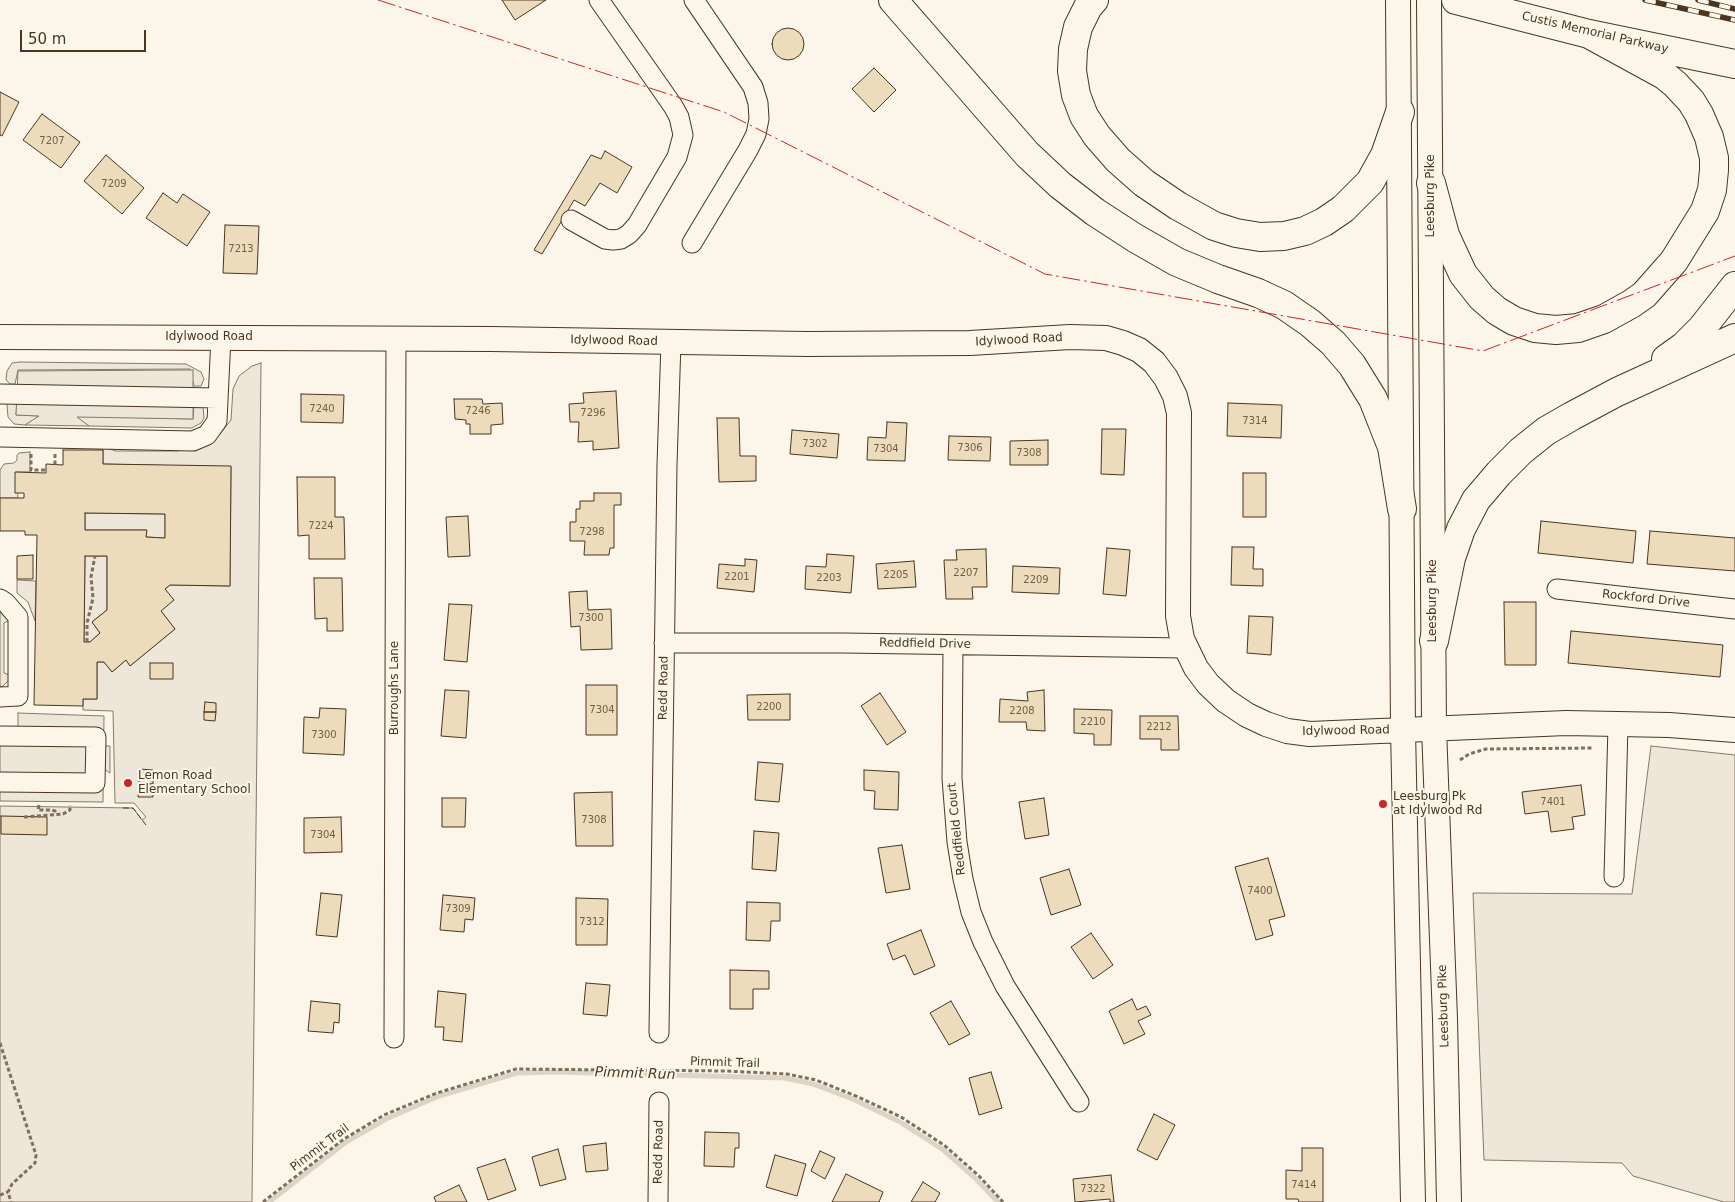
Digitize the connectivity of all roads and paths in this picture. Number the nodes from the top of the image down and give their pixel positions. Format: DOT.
graph roads {
  1 [pos="599,0"];
  2 [pos="694,0"];
  3 [pos="893,0"];
  4 [pos="1094,0"];
  5 [pos="1398,0"];
  6 [pos="1429,0"];
  7 [pos="1460,1"];
  8 [pos="1589,34"];
  9 [pos="1735,64"];
  10 [pos="1400,112"];
  11 [pos="1431,182"];
  12 [pos="571,220"];
  13 [pos="692,243"];
  14 [pos="1735,286"];
  15 [pos="0,337"];
  16 [pos="220,337"];
  17 [pos="396,338"];
  18 [pos="1735,338"];
  19 [pos="671,342"];
  20 [pos="1618,392"];
  21 [pos="0,394"];
  22 [pos="218,398"];
  23 [pos="0,437"];
  24 [pos="40,454"];
  25 [pos="46,470"];
  26 [pos="1402,509"];
  27 [pos="95,556"];
  28 [pos="1557,589"];
  29 [pos="0,599"];
  30 [pos="1735,609"];
  31 [pos="1434,641"];
  32 [pos="87,642"];
  33 [pos="664,643"];
  34 [pos="953,645"];
  35 [pos="1186,648"];
  36 [pos="0,696"];
  37 [pos="1618,724"];
  38 [pos="1434,728"];
  39 [pos="1403,730"];
  40 [pos="1735,730"];
  41 [pos="0,736"];
  42 [pos="1594,748"];
  43 [pos="1460,760"];
  44 [pos="0,782"];
  45 [pos="38,805"];
  46 [pos="70,806"];
  47 [pos="54,814"];
  48 [pos="24,817"];
  49 [pos="1614,877"];
  50 [pos="659,1033"];
  51 [pos="394,1038"];
  52 [pos="0,1043"];
  53 [pos="660,1102"];
  54 [pos="1079,1102"];
  55 [pos="8,1192"];
  56 [pos="0,1195"];
  57 [pos="11,1202"];
  58 [pos="263,1202"];
  59 [pos="658,1202"];
  60 [pos="1003,1202"];
  61 [pos="1414,1202"];
  62 [pos="1449,1202"];
  1 -- 12 [label="street"];
  2 -- 13 [label="street"];
  3 -- 26 [label="highway"];
  4 -- 10 [label="highway"];
  5 -- 10 [label="main road"];
  6 -- 11 [label="main road, Leesburg Pike"];
  7 -- 8 [label="highway, Custis Memorial Parkway"];
  8 -- 9 [label="highway, Custis Memorial Parkway"];
  8 -- 11 [label="highway"];
  10 -- 26 [label="main road"];
  11 -- 31 [label="main road, Leesburg Pike"];
  14 -- 20 [label="highway"];
  15 -- 16 [label="main road, Idylwood Road"];
  16 -- 17 [label="main road, Idylwood Road"];
  16 -- 22 [label="street"];
  17 -- 19 [label="main road, Idylwood Road"];
  17 -- 51 [label="street, Burroughs Lane"];
  18 -- 20 [label="highway"];
  19 -- 33 [label="street, Redd Road"];
  19 -- 35 [label="main road, Idylwood Road"];
  20 -- 31 [label="highway"];
  21 -- 22 [label="street"];
  22 -- 23 [label="street"];
  24 -- 25 [label="path"];
  26 -- 39 [label="main road"];
  27 -- 32 [label="path"];
  28 -- 30 [label="street, Rockford Drive"];
  29 -- 36 [label="street"];
  31 -- 38 [label="main road, Leesburg Pike"];
  33 -- 34 [label="street, Reddfield Drive"];
  33 -- 50 [label="street, Redd Road"];
  34 -- 35 [label="street, Reddfield Drive"];
  34 -- 54 [label="street, Reddfield Court"];
  35 -- 39 [label="main road, Idylwood Road"];
  37 -- 38 [label="main road, Idylwood Road"];
  37 -- 40 [label="main road, Idylwood Road"];
  37 -- 49 [label="street"];
  38 -- 39 [label="main road, Idylwood Road"];
  38 -- 62 [label="main road, Leesburg Pike"];
  39 -- 61 [label="main road"];
  41 -- 44 [label="street"];
  42 -- 43 [label="path"];
  45 -- 47 [label="path"];
  46 -- 47 [label="path"];
  47 -- 48 [label="path"];
  52 -- 55 [label="path"];
  53 -- 59 [label="street, Redd Road"];
  55 -- 56 [label="path"];
  55 -- 57 [label="path"];
  58 -- 60 [label="path, Pimmit Trail"];
}
